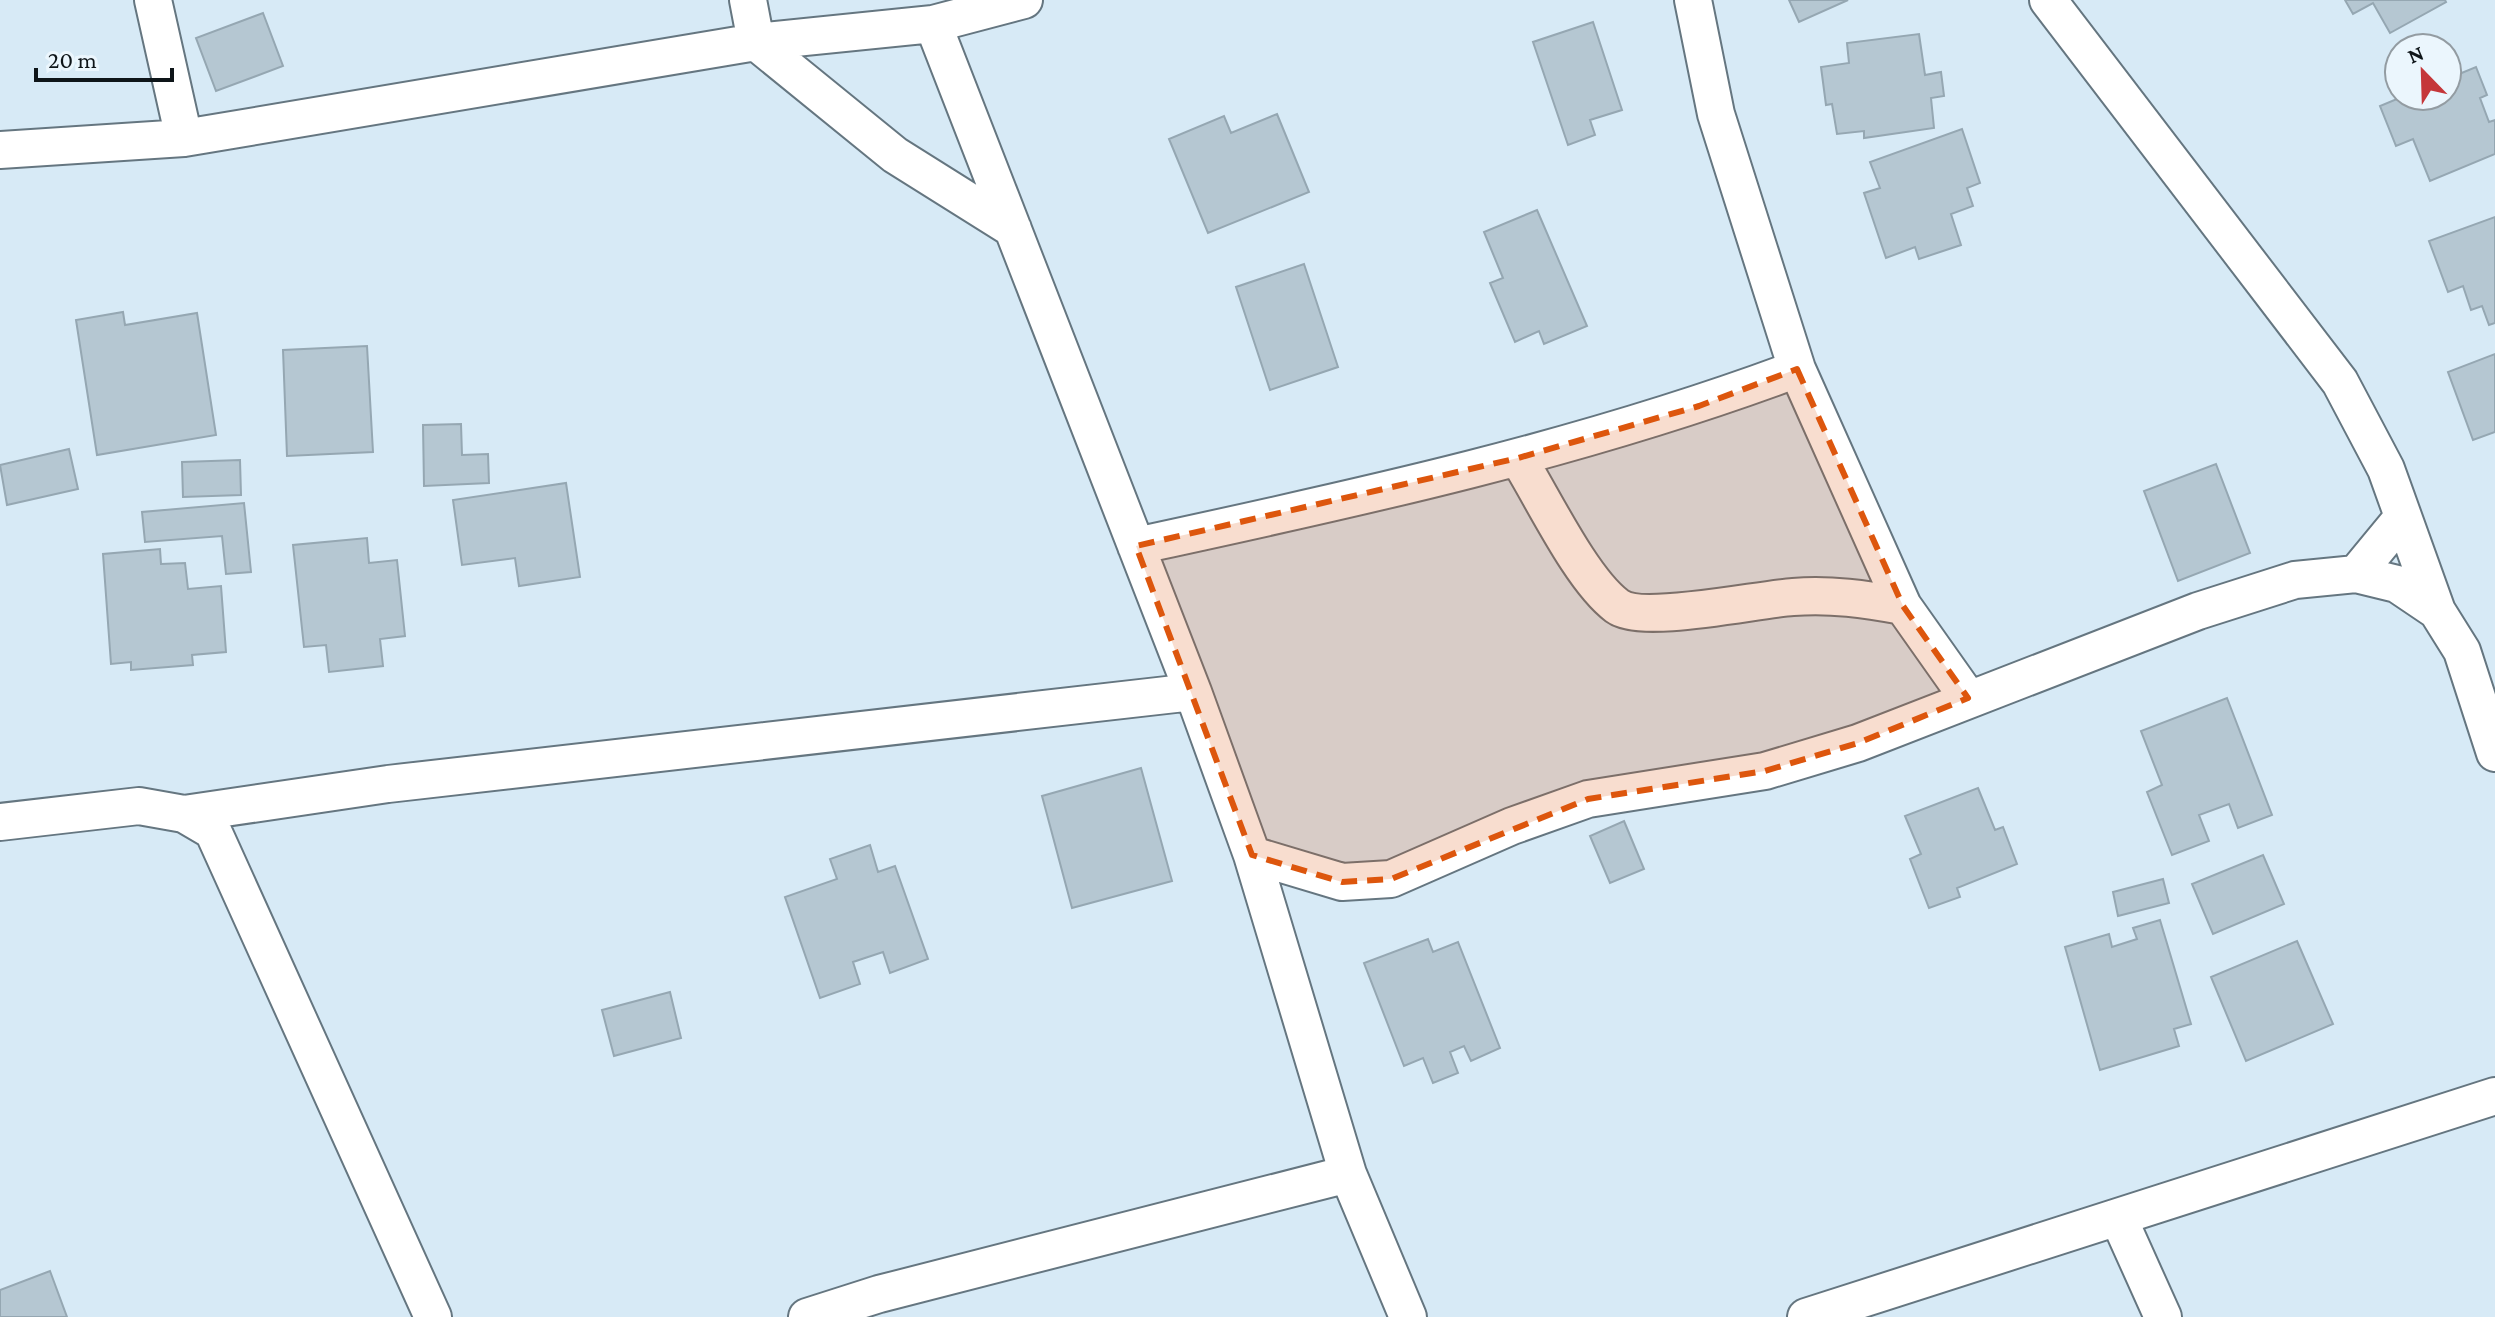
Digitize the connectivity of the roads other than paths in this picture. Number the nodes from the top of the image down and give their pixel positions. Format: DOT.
graph roads {
  1 [pos="153,0"];
  2 [pos="748,0"];
  3 [pos="1024,0"];
  4 [pos="1693,0"];
  5 [pos="2048,0"];
  6 [pos="933,24"];
  7 [pos="756,42"];
  8 [pos="184,138"];
  9 [pos="0,150"];
  10 [pos="1013,229"];
  11 [pos="1797,369"];
  12 [pos="1518,458"];
  13 [pos="2403,517"];
  14 [pos="1136,546"];
  15 [pos="2356,574"];
  16 [pos="1903,606"];
  17 [pos="2437,611"];
  18 [pos="2478,654"];
  19 [pos="1193,692"];
  20 [pos="1968,698"];
  21 [pos="2495,753"];
  22 [pos="184,814"];
  23 [pos="0,822"];
  24 [pos="1252,855"];
  25 [pos="2495,1096"];
  26 [pos="1348,1174"];
  27 [pos="2118,1217"];
  28 [pos="433,1317"];
  29 [pos="807,1317"];
  30 [pos="1408,1317"];
  31 [pos="1806,1317"];
  32 [pos="2163,1317"];
  1 -- 8 [label="street"];
  2 -- 7 [label="street"];
  3 -- 6 [label="street"];
  4 -- 11 [label="street"];
  5 -- 13 [label="street"];
  6 -- 7 [label="street"];
  6 -- 10 [label="street"];
  7 -- 8 [label="street"];
  7 -- 10 [label="street"];
  8 -- 9 [label="street"];
  10 -- 14 [label="street"];
  11 -- 12 [label="street"];
  11 -- 16 [label="street"];
  12 -- 14 [label="street"];
  12 -- 16 [label="street"];
  13 -- 15 [label="street"];
  13 -- 17 [label="street"];
  14 -- 19 [label="street"];
  15 -- 17 [label="street"];
  15 -- 20 [label="street"];
  16 -- 20 [label="street"];
  17 -- 18 [label="street"];
  18 -- 21 [label="street"];
  19 -- 22 [label="street"];
  19 -- 24 [label="street"];
  20 -- 24 [label="street"];
  22 -- 23 [label="street"];
  22 -- 28 [label="street"];
  24 -- 26 [label="street"];
  25 -- 27 [label="street"];
  26 -- 29 [label="street"];
  26 -- 30 [label="street"];
  27 -- 31 [label="street"];
  27 -- 32 [label="street"];
}
